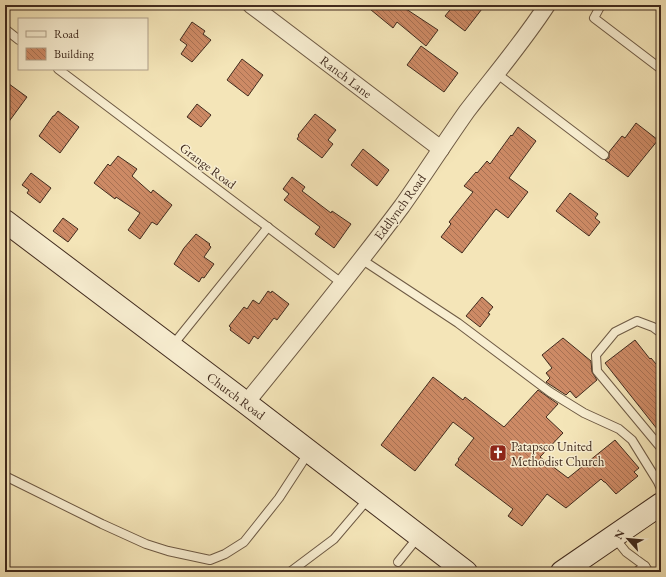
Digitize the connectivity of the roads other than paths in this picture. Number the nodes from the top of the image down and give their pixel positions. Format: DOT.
graph roads {
  1 [pos="251,5"];
  2 [pos="547,5"];
  3 [pos="601,5"];
  4 [pos="5,29"];
  5 [pos="18,39"];
  6 [pos="661,69"];
  7 [pos="59,70"];
  8 [pos="496,73"];
  9 [pos="440,149"];
  10 [pos="604,155"];
  11 [pos="5,221"];
  12 [pos="268,227"];
  13 [pos="361,259"];
  14 [pos="342,284"];
  15 [pos="661,333"];
  16 [pos="171,346"];
  17 [pos="246,403"];
  18 [pos="661,448"];
  19 [pos="309,451"];
  20 [pos="5,476"];
  21 [pos="661,489"];
  22 [pos="369,497"];
  23 [pos="661,504"];
  24 [pos="420,535"];
  25 [pos="614,536"];
  26 [pos="398,562"];
  27 [pos="647,569"];
  28 [pos="566,571"];
  29 [pos="290,572"];
  30 [pos="466,572"];
  31 [pos="636,572"];
  1 -- 9 [label="street, Ranch Lane"];
  2 -- 8 [label="street, Eddlynch Road"];
  3 -- 6 [label="lane"];
  4 -- 5 [label="lane"];
  7 -- 12 [label="lane, Grange Road"];
  8 -- 9 [label="street, Eddlynch Road"];
  8 -- 10 [label="lane"];
  9 -- 13 [label="street, Eddlynch Road"];
  11 -- 16 [label="street, Church Road"];
  12 -- 14 [label="lane, Grange Road"];
  12 -- 16 [label="lane"];
  13 -- 14 [label="street, Eddlynch Road"];
  13 -- 21 [label="lane"];
  14 -- 17 [label="street, Eddlynch Road"];
  15 -- 18 [label="lane"];
  16 -- 17 [label="street, Church Road"];
  17 -- 19 [label="street, Church Road"];
  19 -- 20 [label="lane"];
  19 -- 22 [label="street, Church Road"];
  22 -- 24 [label="street, Church Road"];
  22 -- 29 [label="lane"];
  23 -- 25 [label="street"];
  24 -- 26 [label="lane"];
  24 -- 30 [label="street, Church Road"];
  25 -- 27 [label="lane"];
  25 -- 28 [label="street"];
  27 -- 31 [label="lane"];
}
